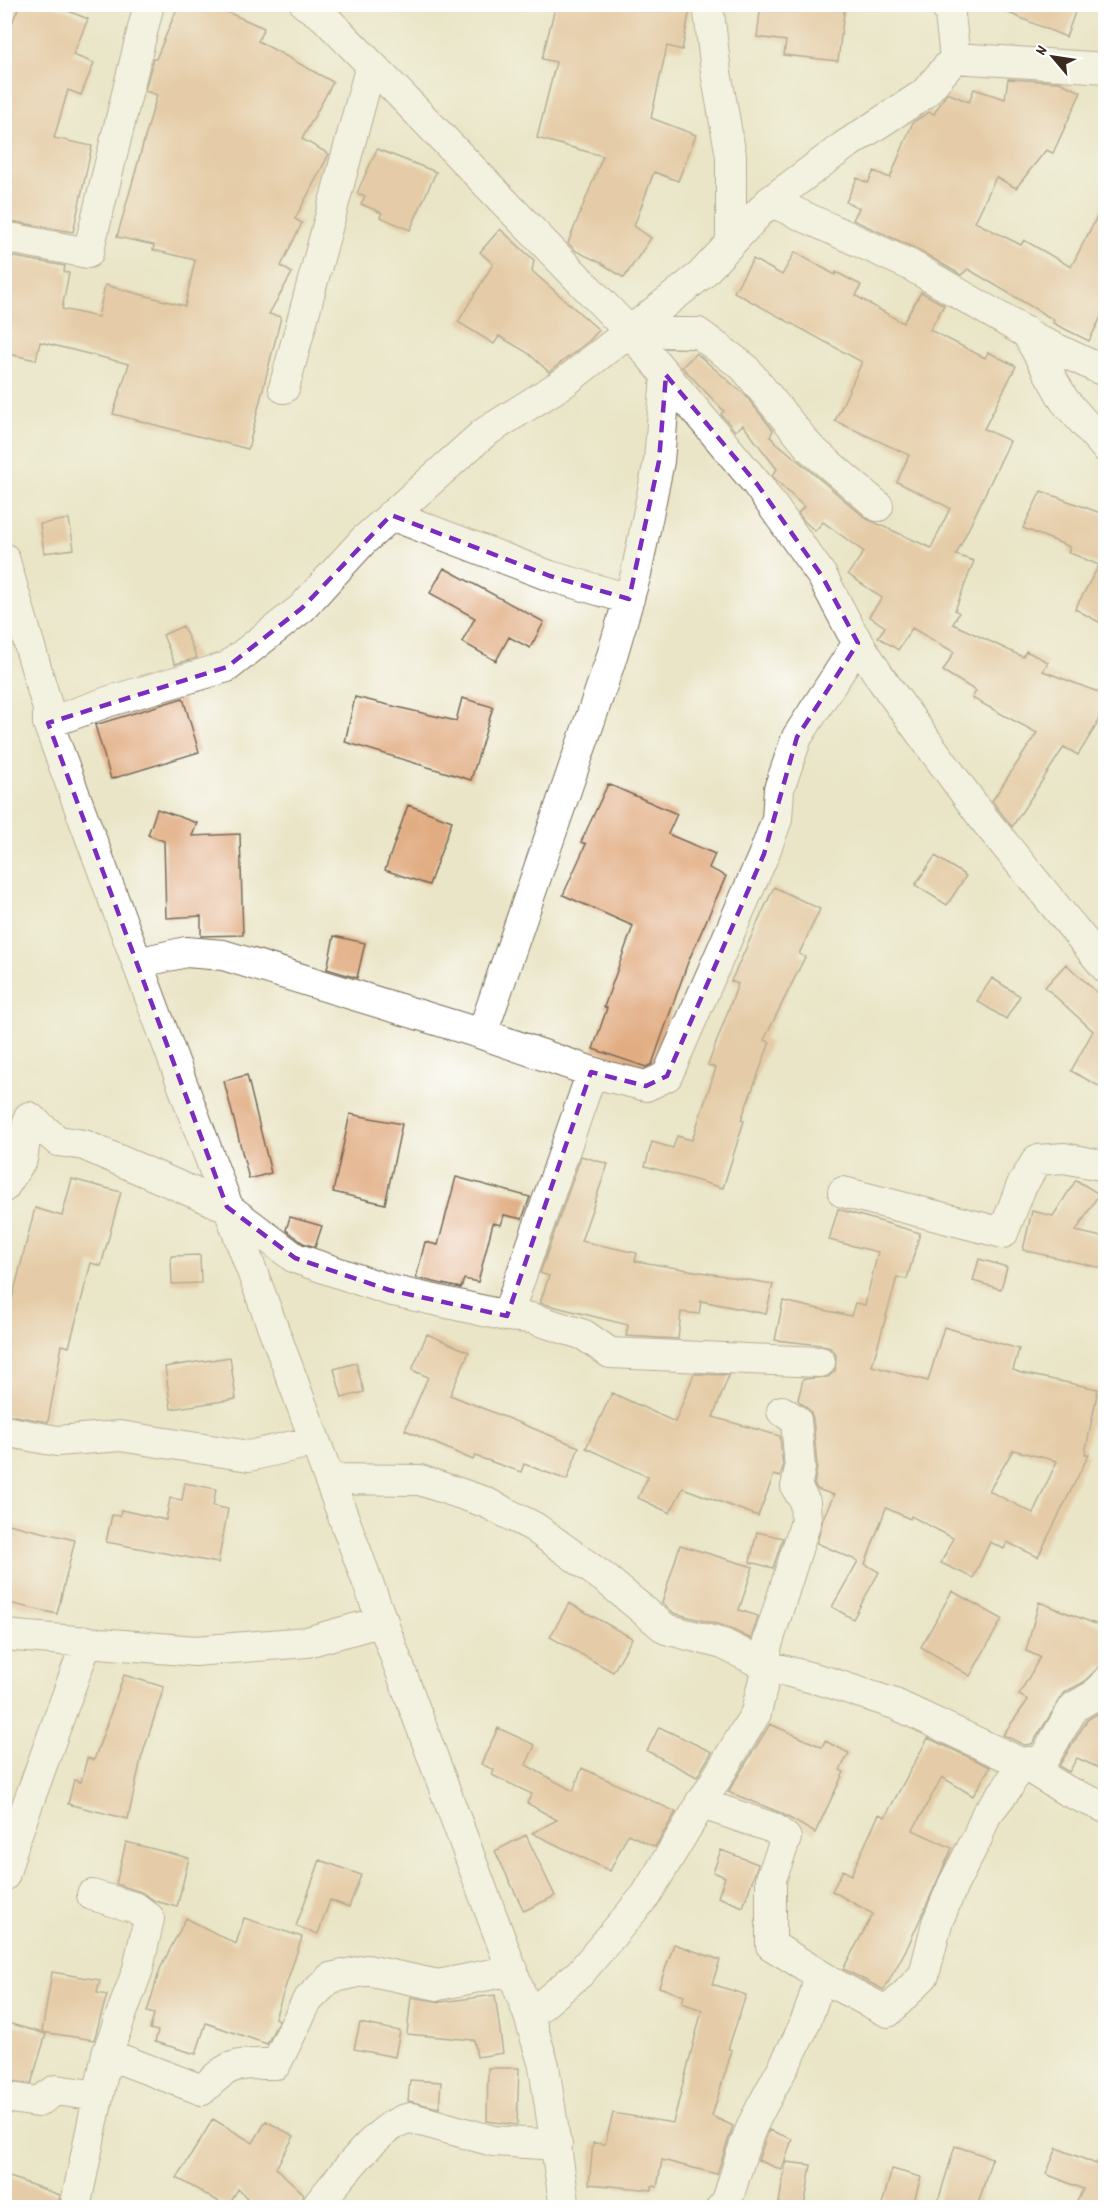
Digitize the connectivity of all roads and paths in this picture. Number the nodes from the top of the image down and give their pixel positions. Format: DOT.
graph roads {
  1 [pos="149,4"];
  2 [pos="305,4"];
  3 [pos="708,4"];
  4 [pos="945,4"];
  5 [pos="955,58"];
  6 [pos="372,65"];
  7 [pos="1106,68"];
  8 [pos="770,201"];
  9 [pos="4,237"];
  10 [pos="731,242"];
  11 [pos="628,331"];
  12 [pos="1026,332"];
  13 [pos="1106,372"];
  14 [pos="666,375"];
  15 [pos="284,388"];
  16 [pos="1106,448"];
  17 [pos="878,506"];
  18 [pos="391,515"];
  19 [pos="4,558"];
  20 [pos="629,599"];
  21 [pos="858,643"];
  22 [pos="48,723"];
  23 [pos="137,963"];
  24 [pos="1106,968"];
  25 [pos="482,1034"];
  26 [pos="592,1072"];
  27 [pos="1106,1166"];
  28 [pos="4,1187"];
  29 [pos="843,1192"];
  30 [pos="227,1207"];
  31 [pos="507,1316"];
  32 [pos="820,1362"];
  33 [pos="782,1411"];
  34 [pos="4,1431"];
  35 [pos="315,1441"];
  36 [pos="329,1479"];
  37 [pos="383,1621"];
  38 [pos="4,1635"];
  39 [pos="87,1641"];
  40 [pos="767,1666"];
  41 [pos="1106,1682"];
  42 [pos="1021,1763"];
  43 [pos="700,1803"];
  44 [pos="1106,1808"];
  45 [pos="4,1876"];
  46 [pos="92,1896"];
  47 [pos="513,1970"];
  48 [pos="819,1975"];
  49 [pos="529,2016"];
  50 [pos="107,2054"];
  51 [pos="98,2096"];
  52 [pos="4,2097"];
  53 [pos="557,2145"];
  54 [pos="75,2208"];
  55 [pos="315,2208"];
  56 [pos="565,2208"];
  57 [pos="721,2208"];
  1 -- 9 [label="street"];
  2 -- 6 [label="street"];
  3 -- 10 [label="street"];
  4 -- 5 [label="street"];
  5 -- 7 [label="street"];
  5 -- 8 [label="street"];
  6 -- 11 [label="street"];
  6 -- 15 [label="street"];
  8 -- 10 [label="street"];
  8 -- 12 [label="street"];
  10 -- 11 [label="street"];
  11 -- 14 [label="street"];
  11 -- 17 [label="street"];
  11 -- 18 [label="street"];
  12 -- 13 [label="street"];
  12 -- 16 [label="street"];
  14 -- 20 [label="street"];
  14 -- 21 [label="street"];
  18 -- 20 [label="street"];
  18 -- 22 [label="street"];
  19 -- 22 [label="street"];
  20 -- 25 [label="street"];
  21 -- 24 [label="street"];
  21 -- 26 [label="street"];
  22 -- 23 [label="street"];
  23 -- 25 [label="street"];
  23 -- 30 [label="street"];
  25 -- 26 [label="street"];
  26 -- 31 [label="street"];
  27 -- 29 [label="street"];
  28 -- 30 [label="street"];
  30 -- 31 [label="street"];
  30 -- 35 [label="street"];
  31 -- 32 [label="street"];
  33 -- 40 [label="street"];
  34 -- 35 [label="street"];
  35 -- 36 [label="street"];
  36 -- 37 [label="street"];
  36 -- 40 [label="street"];
  37 -- 39 [label="street"];
  37 -- 47 [label="street"];
  38 -- 39 [label="street"];
  39 -- 45 [label="street"];
  40 -- 42 [label="street"];
  40 -- 43 [label="street"];
  41 -- 42 [label="street"];
  42 -- 44 [label="street"];
  42 -- 48 [label="street"];
  43 -- 48 [label="street"];
  43 -- 49 [label="street"];
  46 -- 50 [label="street"];
  47 -- 49 [label="street"];
  47 -- 50 [label="street"];
  48 -- 57 [label="street"];
  49 -- 53 [label="street"];
  50 -- 51 [label="street"];
  51 -- 52 [label="street"];
  51 -- 54 [label="street"];
  53 -- 55 [label="street"];
  53 -- 56 [label="street"];
}
